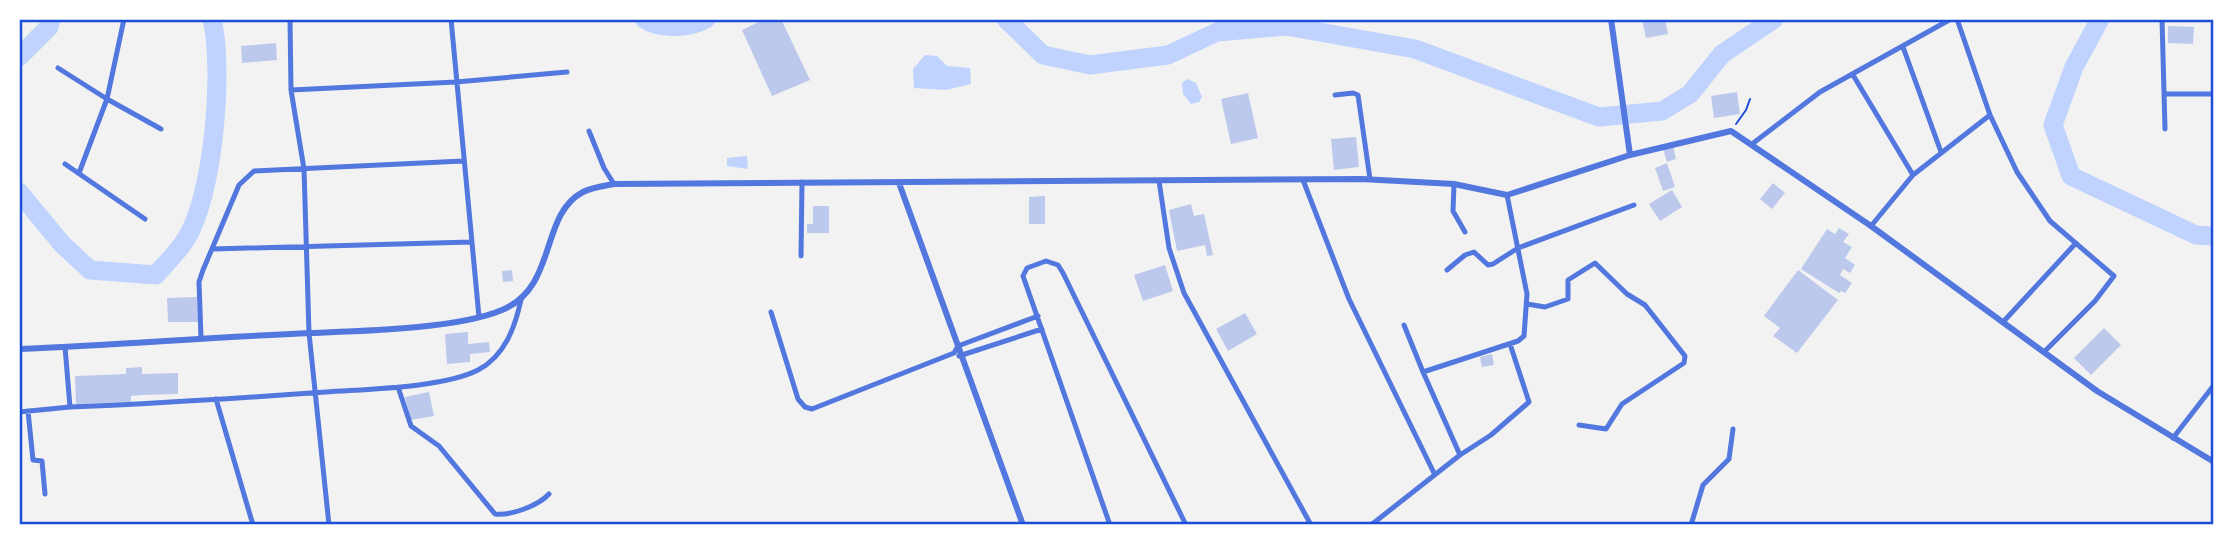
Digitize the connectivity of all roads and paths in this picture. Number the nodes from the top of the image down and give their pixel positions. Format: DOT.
graph roads {
  1 [pos="124,19"];
  2 [pos="290,19"];
  3 [pos="451,19"];
  4 [pos="1611,19"];
  5 [pos="1951,19"];
  6 [pos="1957,19"];
  7 [pos="2162,19"];
  8 [pos="1903,47"];
  9 [pos="58,68"];
  10 [pos="567,72"];
  11 [pos="1853,75"];
  12 [pos="456,82"];
  13 [pos="291,90"];
  14 [pos="2164,94"];
  15 [pos="2214,94"];
  16 [pos="1335,95"];
  17 [pos="107,99"];
  18 [pos="1750,99"];
  19 [pos="1990,115"];
  20 [pos="161,128"];
  21 [pos="2165,129"];
  22 [pos="589,131"];
  23 [pos="1731,131"];
  24 [pos="1752,144"];
  25 [pos="1941,152"];
  26 [pos="1630,155"];
  27 [pos="463,161"];
  28 [pos="65,164"];
  29 [pos="304,169"];
  30 [pos="79,173"];
  31 [pos="1913,175"];
  32 [pos="1370,179"];
  33 [pos="1303,180"];
  34 [pos="1159,181"];
  35 [pos="802,182"];
  36 [pos="899,183"];
  37 [pos="614,184"];
  38 [pos="1454,184"];
  39 [pos="1507,195"];
  40 [pos="1634,205"];
  41 [pos="145,219"];
  42 [pos="1871,226"];
  43 [pos="1465,232"];
  44 [pos="471,242"];
  45 [pos="2076,243"];
  46 [pos="213,248"];
  47 [pos="304,248"];
  48 [pos="1518,248"];
  49 [pos="801,256"];
  50 [pos="1447,270"];
  51 [pos="521,300"];
  52 [pos="1527,304"];
  53 [pos="771,312"];
  54 [pos="1038,316"];
  55 [pos="479,317"];
  56 [pos="2003,322"];
  57 [pos="1404,325"];
  58 [pos="1042,329"];
  59 [pos="309,333"];
  60 [pos="201,338"];
  61 [pos="1510,344"];
  62 [pos="958,346"];
  63 [pos="65,347"];
  64 [pos="19,349"];
  65 [pos="2045,351"];
  66 [pos="954,353"];
  67 [pos="962,358"];
  68 [pos="1423,372"];
  69 [pos="2214,385"];
  70 [pos="398,387"];
  71 [pos="315,393"];
  72 [pos="216,398"];
  73 [pos="70,407"];
  74 [pos="28,411"];
  75 [pos="19,412"];
  76 [pos="1579,425"];
  77 [pos="1733,429"];
  78 [pos="2172,440"];
  79 [pos="1460,455"];
  80 [pos="2214,463"];
  81 [pos="1434,472"];
  82 [pos="45,494"];
  83 [pos="548,494"];
  84 [pos="253,525"];
  85 [pos="329,525"];
  86 [pos="1023,525"];
  87 [pos="1111,525"];
  88 [pos="1186,525"];
  89 [pos="1311,525"];
  90 [pos="1371,525"];
  91 [pos="1691,525"];
  1 -- 17 [label="street"];
  2 -- 13 [label="street"];
  3 -- 12 [label="street"];
  4 -- 26 [label="street"];
  5 -- 8 [label="street"];
  6 -- 19 [label="street"];
  7 -- 14 [label="street"];
  8 -- 11 [label="street"];
  8 -- 25 [label="street"];
  9 -- 17 [label="street"];
  10 -- 12 [label="street"];
  11 -- 24 [label="street"];
  11 -- 31 [label="street"];
  12 -- 13 [label="street"];
  12 -- 27 [label="street"];
  13 -- 29 [label="street"];
  14 -- 15 [label="street"];
  14 -- 21 [label="street"];
  16 -- 32 [label="street"];
  17 -- 20 [label="street"];
  17 -- 30 [label="street"];
  18 -- 23 [label="path"];
  19 -- 25 [label="street"];
  19 -- 45 [label="street"];
  22 -- 37 [label="street"];
  23 -- 24 [label="street"];
  23 -- 26 [label="street"];
  24 -- 42 [label="street"];
  25 -- 31 [label="street"];
  26 -- 39 [label="street"];
  27 -- 29 [label="street"];
  27 -- 44 [label="street"];
  28 -- 30 [label="street"];
  29 -- 46 [label="street"];
  29 -- 47 [label="street"];
  30 -- 41 [label="street"];
  31 -- 42 [label="street"];
  32 -- 33 [label="street"];
  32 -- 38 [label="street"];
  33 -- 34 [label="street"];
  33 -- 81 [label="street"];
  34 -- 36 [label="street"];
  34 -- 89 [label="street"];
  35 -- 36 [label="street"];
  35 -- 37 [label="street"];
  35 -- 49 [label="street"];
  36 -- 62 [label="street"];
  37 -- 51 [label="street"];
  38 -- 39 [label="street"];
  38 -- 43 [label="street"];
  39 -- 48 [label="street"];
  40 -- 48 [label="street"];
  42 -- 56 [label="street"];
  44 -- 47 [label="street"];
  44 -- 55 [label="street"];
  45 -- 56 [label="street"];
  45 -- 65 [label="street"];
  46 -- 47 [label="street"];
  46 -- 60 [label="street"];
  47 -- 59 [label="street"];
  48 -- 50 [label="street"];
  48 -- 52 [label="street"];
  51 -- 55 [label="street"];
  51 -- 70 [label="street"];
  52 -- 61 [label="street"];
  52 -- 76 [label="street"];
  53 -- 66 [label="street"];
  54 -- 58 [label="street"];
  54 -- 62 [label="street"];
  54 -- 88 [label="street"];
  55 -- 59 [label="street"];
  56 -- 65 [label="street"];
  57 -- 68 [label="street"];
  58 -- 67 [label="street"];
  58 -- 87 [label="street"];
  59 -- 60 [label="street"];
  59 -- 71 [label="street"];
  60 -- 63 [label="street"];
  61 -- 68 [label="street"];
  61 -- 79 [label="street"];
  62 -- 66 [label="street"];
  62 -- 67 [label="street"];
  63 -- 64 [label="street"];
  63 -- 73 [label="street"];
  65 -- 78 [label="street"];
  66 -- 67 [label="street"];
  67 -- 86 [label="street"];
  68 -- 79 [label="street"];
  69 -- 78 [label="street"];
  70 -- 71 [label="street"];
  70 -- 83 [label="street"];
  71 -- 72 [label="street"];
  71 -- 85 [label="street"];
  72 -- 73 [label="street"];
  72 -- 84 [label="street"];
  73 -- 74 [label="street"];
  74 -- 75 [label="street"];
  74 -- 82 [label="street"];
  77 -- 91 [label="street"];
  78 -- 80 [label="street"];
  79 -- 81 [label="street"];
  81 -- 90 [label="street"];
}
